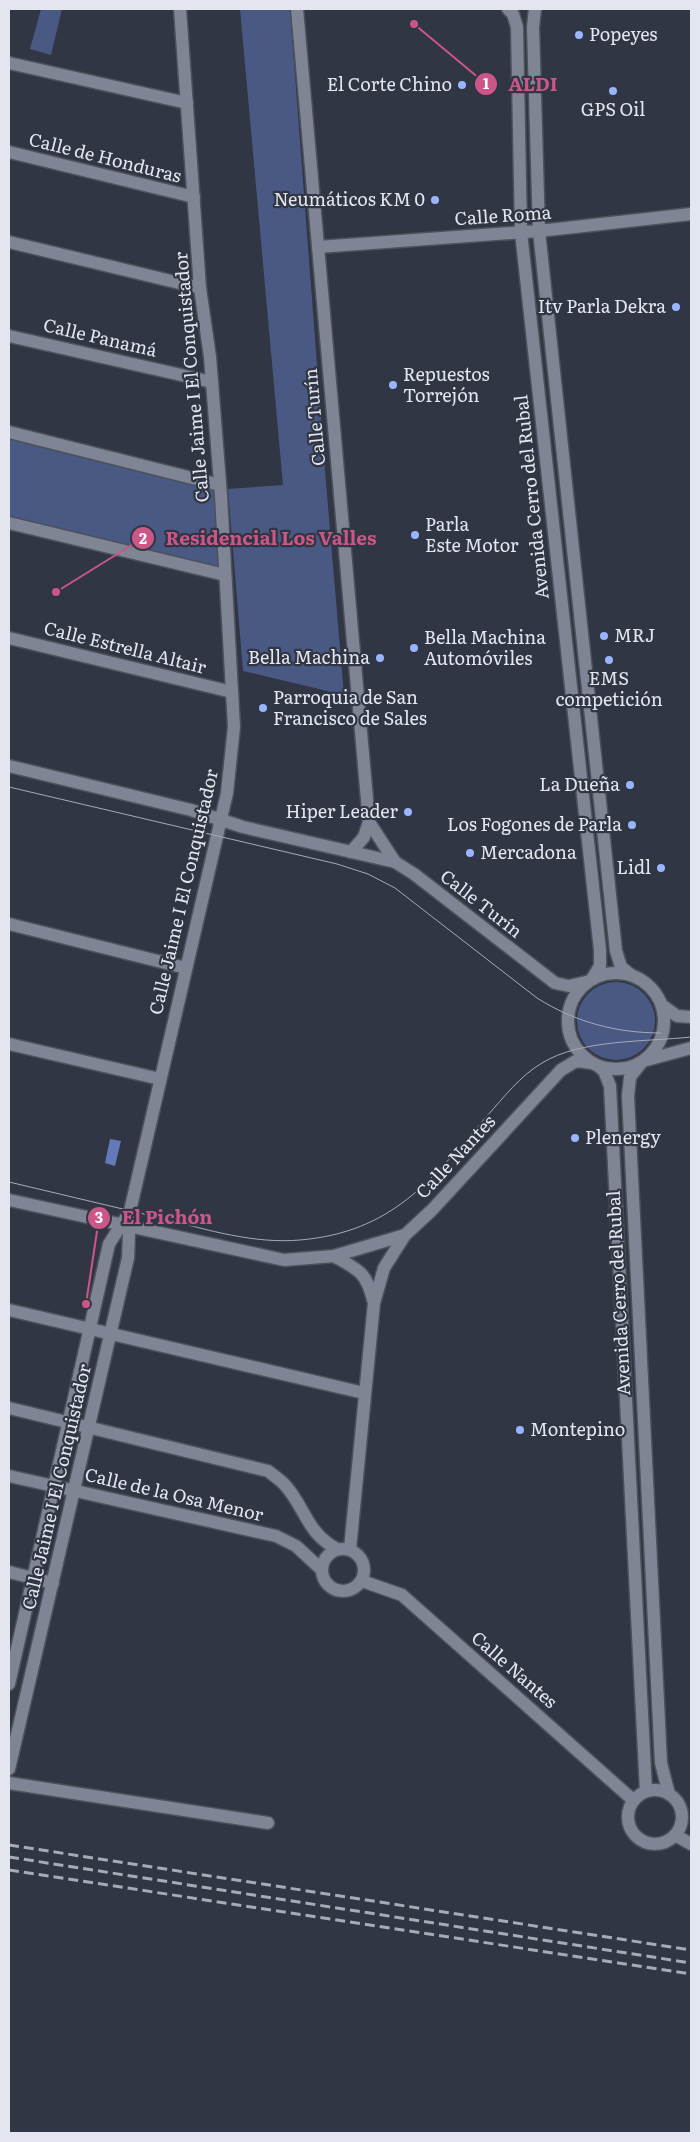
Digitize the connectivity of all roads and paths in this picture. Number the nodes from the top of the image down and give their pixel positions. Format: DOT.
graph roads {
  1 [pos="180,9"];
  2 [pos="297,9"];
  3 [pos="508,9"];
  4 [pos="535,9"];
  5 [pos="9,62"];
  6 [pos="187,103"];
  7 [pos="9,152"];
  8 [pos="194,198"];
  9 [pos="691,214"];
  10 [pos="538,231"];
  11 [pos="521,232"];
  12 [pos="9,242"];
  13 [pos="318,248"];
  14 [pos="200,288"];
  15 [pos="9,336"];
  16 [pos="212,382"];
  17 [pos="9,432"];
  18 [pos="220,484"];
  19 [pos="9,523"];
  20 [pos="226,575"];
  21 [pos="9,638"];
  22 [pos="232,692"];
  23 [pos="9,766"];
  24 [pos="221,820"];
  25 [pos="370,822"];
  26 [pos="351,852"];
  27 [pos="395,862"];
  28 [pos="9,924"];
  29 [pos="186,968"];
  30 [pos="631,976"];
  31 [pos="590,980"];
  32 [pos="662,1005"];
  33 [pos="691,1017"];
  34 [pos="9,1044"];
  35 [pos="691,1048"];
  36 [pos="642,1062"];
  37 [pos="595,1064"];
  38 [pos="160,1078"];
  39 [pos="9,1200"];
  40 [pos="125,1226"];
  41 [pos="405,1235"];
  42 [pos="334,1256"];
  43 [pos="374,1304"];
  44 [pos="9,1310"];
  45 [pos="90,1330"];
  46 [pos="111,1334"];
  47 [pos="364,1393"];
  48 [pos="9,1408"];
  49 [pos="68,1422"];
  50 [pos="88,1427"];
  51 [pos="9,1476"];
  52 [pos="54,1487"];
  53 [pos="74,1491"];
  54 [pos="350,1549"];
  55 [pos="337,1550"];
  56 [pos="322,1570"];
  57 [pos="9,1572"];
  58 [pos="32,1578"];
  59 [pos="362,1581"];
  60 [pos="52,1582"];
  61 [pos="11,1666"];
  62 [pos="32,1671"];
  63 [pos="9,1684"];
  64 [pos="9,1769"];
  65 [pos="9,1783"];
  66 [pos="646,1791"];
  67 [pos="669,1794"];
  68 [pos="633,1800"];
  69 [pos="268,1823"];
  70 [pos="675,1835"];
  71 [pos="691,1844"];
  1 -- 6 [label="street, Calle Jaime I El Conquistador"];
  2 -- 13 [label="street, Calle Turín"];
  3 -- 11 [label="street, Avenida Cerro del Rubal"];
  4 -- 10 [label="street, Avenida Cerro del Rubal"];
  5 -- 6 [label="street"];
  6 -- 8 [label="street, Calle Jaime I El Conquistador"];
  7 -- 8 [label="street, Calle de Honduras"];
  8 -- 14 [label="street, Calle Jaime I El Conquistador"];
  9 -- 10 [label="street, Calle Roma"];
  10 -- 11 [label="street, Calle Roma"];
  10 -- 30 [label="street, Avenida Cerro del Rubal"];
  11 -- 13 [label="street, Calle Roma"];
  11 -- 31 [label="street, Avenida Cerro del Rubal"];
  12 -- 14 [label="street"];
  13 -- 25 [label="street, Calle Turín"];
  14 -- 16 [label="street, Calle Jaime I El Conquistador"];
  15 -- 16 [label="street, Calle Panamá"];
  16 -- 18 [label="street, Calle Jaime I El Conquistador"];
  17 -- 18 [label="street"];
  18 -- 20 [label="street, Calle Jaime I El Conquistador"];
  19 -- 20 [label="street"];
  20 -- 22 [label="street, Calle Jaime I El Conquistador"];
  21 -- 22 [label="street, Calle Estrella Altair"];
  22 -- 24 [label="street, Calle Jaime I El Conquistador"];
  23 -- 24 [label="street"];
  24 -- 26 [label="street"];
  24 -- 29 [label="street, Calle Jaime I El Conquistador"];
  25 -- 26 [label="street"];
  25 -- 27 [label="street, Calle Turín"];
  26 -- 27 [label="street"];
  27 -- 31 [label="street, Calle Turín"];
  28 -- 29 [label="street"];
  29 -- 38 [label="street, Calle Jaime I El Conquistador"];
  30 -- 31 [label="street"];
  30 -- 32 [label="street"];
  31 -- 37 [label="street"];
  32 -- 33 [label="street"];
  32 -- 36 [label="street"];
  34 -- 38 [label="street"];
  35 -- 36 [label="street"];
  36 -- 37 [label="street"];
  36 -- 67 [label="street, Avenida Cerro del Rubal"];
  37 -- 41 [label="street, Calle Nantes"];
  37 -- 66 [label="street, Avenida Cerro del Rubal"];
  38 -- 40 [label="street, Calle Jaime I El Conquistador"];
  39 -- 40 [label="street"];
  40 -- 42 [label="street"];
  40 -- 45 [label="street, Calle Jaime I El Conquistador"];
  40 -- 46 [label="street, Calle Jaime I El Conquistador"];
  41 -- 42 [label="street"];
  41 -- 43 [label="street, Calle Nantes"];
  42 -- 43 [label="street, Calle Nantes"];
  43 -- 47 [label="street, Calle Nantes"];
  44 -- 45 [label="street"];
  45 -- 46 [label="street"];
  45 -- 49 [label="street, Calle Jaime I El Conquistador"];
  46 -- 47 [label="street"];
  46 -- 50 [label="street, Calle Jaime I El Conquistador"];
  47 -- 54 [label="street, Calle Nantes"];
  48 -- 49 [label="street"];
  49 -- 50 [label="street"];
  49 -- 52 [label="street, Calle Jaime I El Conquistador"];
  50 -- 53 [label="street, Calle Jaime I El Conquistador"];
  50 -- 55 [label="street"];
  51 -- 52 [label="street, Calle de la Osa Menor"];
  52 -- 53 [label="street, Calle de la Osa Menor"];
  52 -- 58 [label="street, Calle Jaime I El Conquistador"];
  53 -- 56 [label="street, Calle de la Osa Menor"];
  53 -- 60 [label="street, Calle Jaime I El Conquistador"];
  54 -- 55 [label="street"];
  54 -- 59 [label="street"];
  55 -- 56 [label="street"];
  56 -- 59 [label="street"];
  57 -- 58 [label="street"];
  58 -- 60 [label="street"];
  58 -- 61 [label="street, Calle Jaime I El Conquistador"];
  59 -- 68 [label="street, Calle Nantes"];
  60 -- 62 [label="street, Calle Jaime I El Conquistador"];
  61 -- 62 [label="street"];
  61 -- 63 [label="street, Calle Jaime I El Conquistador"];
  62 -- 64 [label="street, Calle Jaime I El Conquistador"];
  65 -- 69 [label="street"];
  66 -- 67 [label="street"];
  66 -- 68 [label="street"];
  67 -- 70 [label="street"];
  68 -- 70 [label="street"];
  70 -- 71 [label="street"];
}
